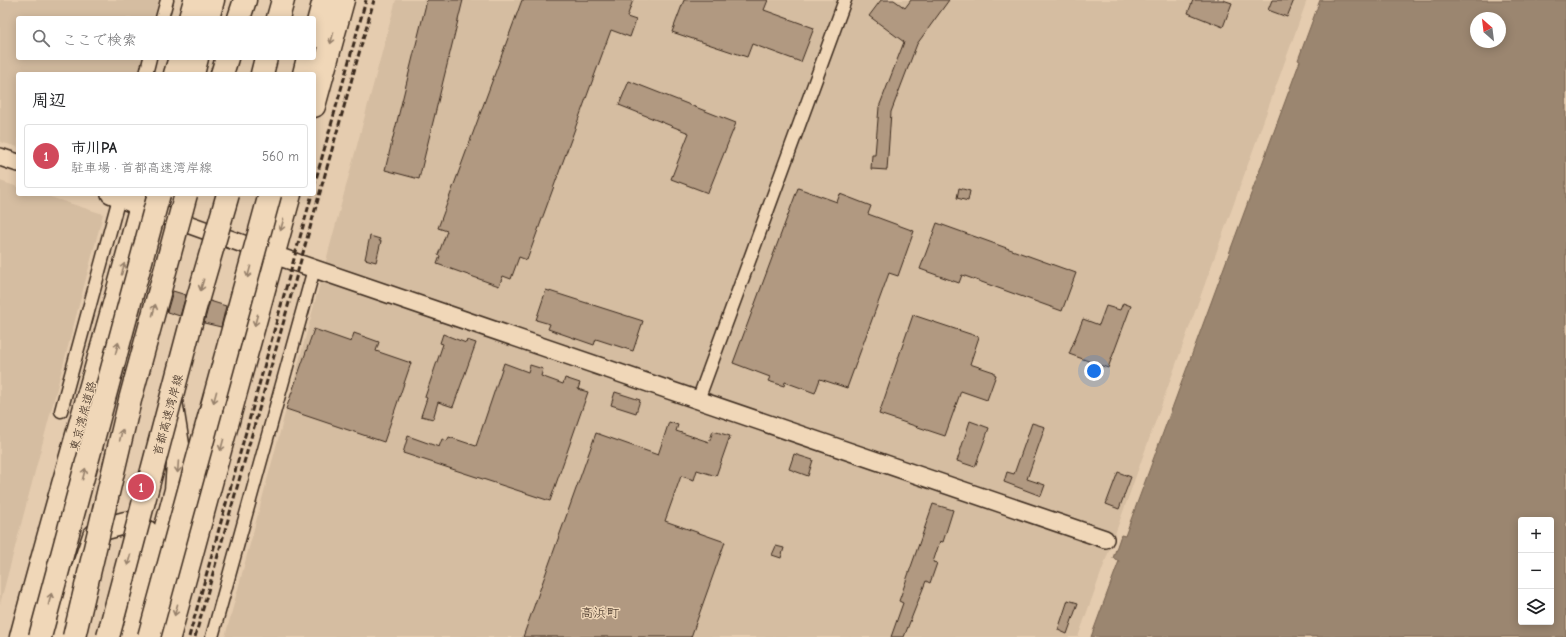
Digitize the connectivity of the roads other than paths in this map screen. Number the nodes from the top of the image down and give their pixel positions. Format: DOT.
graph roads {
  1 [pos="166,0"];
  2 [pos="195,0"];
  3 [pos="214,0"];
  4 [pos="245,0"];
  5 [pos="283,0"];
  6 [pos="324,0"];
  7 [pos="343,0"];
  8 [pos="845,0"];
  9 [pos="162,16"];
  10 [pos="191,16"];
  11 [pos="209,16"];
  12 [pos="240,16"];
  13 [pos="279,16"];
  14 [pos="316,29"];
  15 [pos="150,60"];
  16 [pos="179,60"];
  17 [pos="196,60"];
  18 [pos="226,60"];
  19 [pos="266,60"];
  20 [pos="308,60"];
  21 [pos="146,72"];
  22 [pos="176,72"];
  23 [pos="194,72"];
  24 [pos="223,72"];
  25 [pos="262,72"];
  26 [pos="304,72"];
  27 [pos="316,99"];
  28 [pos="0,157"];
  29 [pos="16,162"];
  30 [pos="114,196"];
  31 [pos="158,196"];
  32 [pos="185,196"];
  33 [pos="227,196"];
  34 [pos="269,196"];
  35 [pos="289,196"];
  36 [pos="142,200"];
  37 [pos="274,255"];
  38 [pos="314,269"];
  39 [pos="698,400"];
  40 [pos="171,401"];
  41 [pos="61,411"];
  42 [pos="1105,539"];
  43 [pos="21,637"];
  44 [pos="40,637"];
  45 [pos="58,637"];
  46 [pos="74,637"];
  47 [pos="108,637"];
  48 [pos="127,637"];
  49 [pos="137,637"];
  50 [pos="149,637"];
  51 [pos="169,637"];
  52 [pos="212,637"];
  1 -- 9 [label="street"];
  2 -- 10 [label="highway"];
  3 -- 11 [label="highway"];
  4 -- 12 [label="highway"];
  5 -- 13 [label="highway"];
  6 -- 14 [label="highway"];
  7 -- 27 [label="highway, one-way"];
  8 -- 39 [label="street"];
  15 -- 21 [label="street"];
  16 -- 22 [label="highway"];
  17 -- 23 [label="highway"];
  18 -- 24 [label="highway"];
  19 -- 25 [label="highway"];
  20 -- 26 [label="highway"];
  28 -- 29 [label="street"];
  30 -- 36 [label="street"];
  30 -- 41 [label="street"];
  44 -- 31 [label="highway, 東京湾岸道路, one-way, bridge"];
  46 -- 32 [label="highway, one-way, bridge"];
  33 -- 40 [label="highway, 首都高速湾岸線, one-way, bridge"];
  34 -- 50 [label="highway, one-way, bridge"];
  35 -- 37 [label="highway, one-way"];
  36 -- 37 [label="street"];
  43 -- 36 [label="highway, 東京湾岸道路, one-way"];
  37 -- 38 [label="street"];
  37 -- 51 [label="highway, one-way"];
  38 -- 39 [label="street"];
  38 -- 52 [label="street"];
  39 -- 42 [label="street"];
  40 -- 47 [label="highway, 首都高速湾岸線, one-way, bridge"];
  40 -- 49 [label="highway, one-way"];
  45 -- 48 [label="highway"];
}
